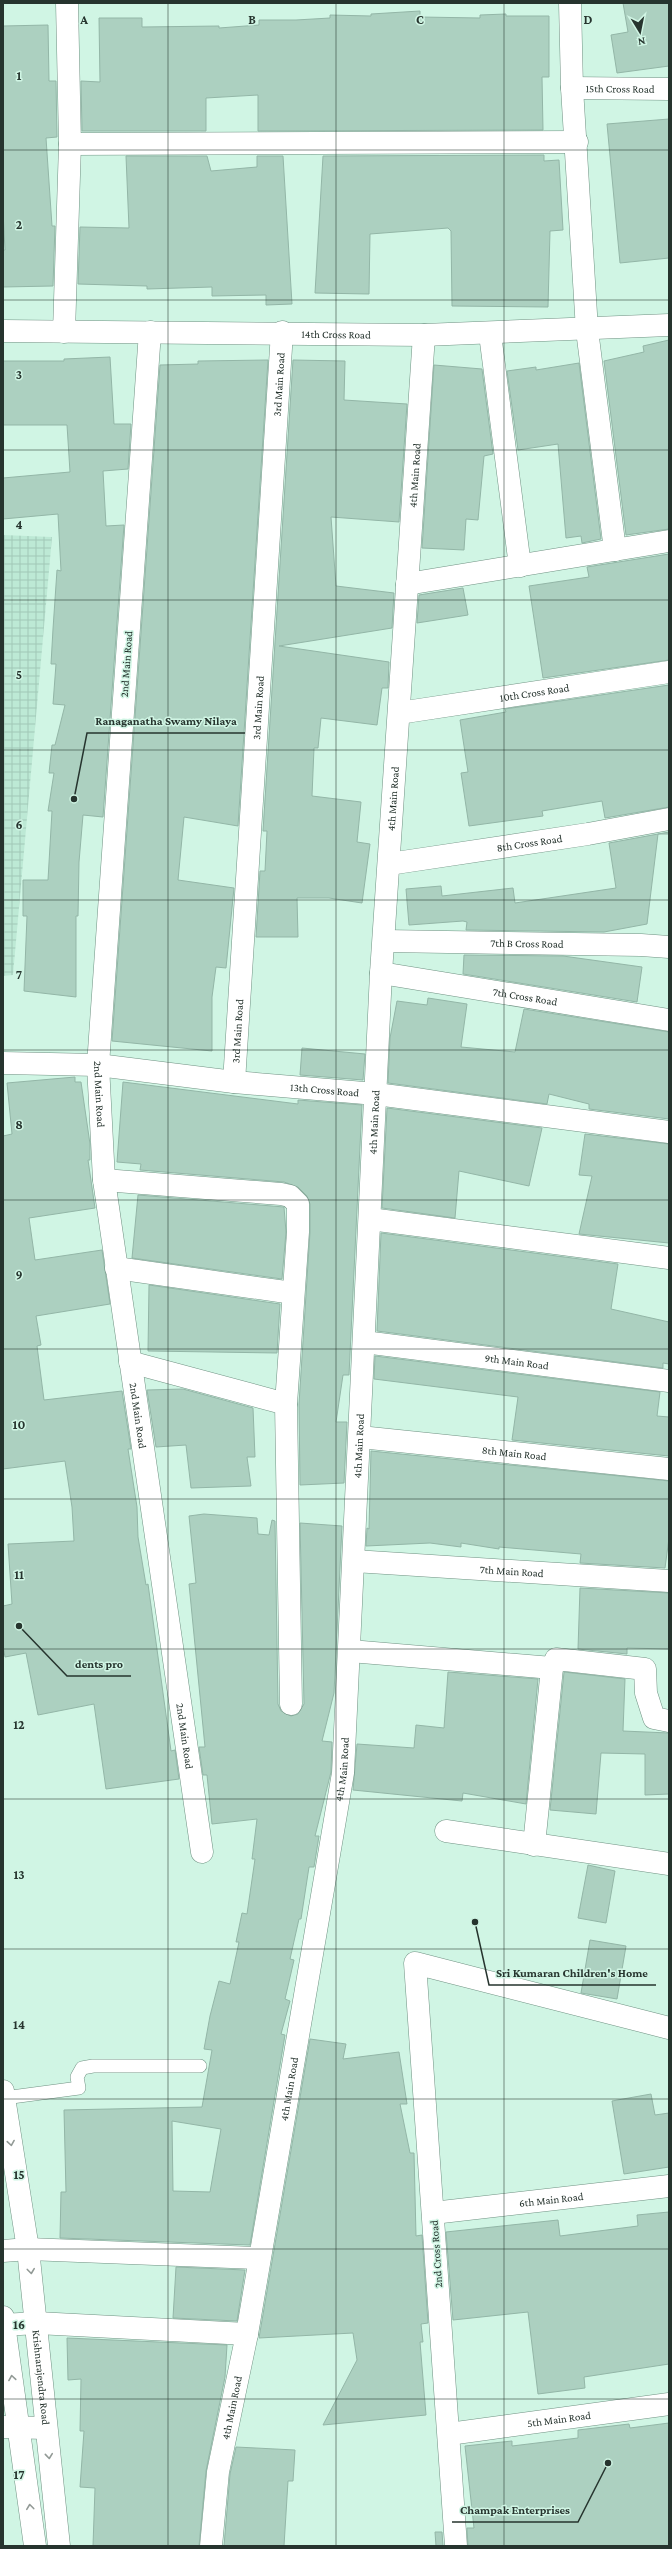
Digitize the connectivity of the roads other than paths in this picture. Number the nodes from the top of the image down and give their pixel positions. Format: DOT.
graph roads {
  1 [pos="67,3"];
  2 [pos="570,3"];
  3 [pos="572,88"];
  4 [pos="669,89"];
  5 [pos="577,142"];
  6 [pos="70,144"];
  7 [pos="669,325"];
  8 [pos="587,330"];
  9 [pos="3,331"];
  10 [pos="64,332"];
  11 [pos="150,332"];
  12 [pos="282,332"];
  13 [pos="490,334"];
  14 [pos="424,336"];
  15 [pos="669,541"];
  16 [pos="615,550"];
  17 [pos="520,566"];
  18 [pos="407,584"];
  19 [pos="669,672"];
  20 [pos="399,713"];
  21 [pos="669,819"];
  22 [pos="389,864"];
  23 [pos="385,941"];
  24 [pos="669,947"];
  25 [pos="381,973"];
  26 [pos="669,1020"];
  27 [pos="3,1063"];
  28 [pos="98,1065"];
  29 [pos="234,1082"];
  30 [pos="376,1094"];
  31 [pos="669,1132"];
  32 [pos="104,1180"];
  33 [pos="370,1219"];
  34 [pos="669,1258"];
  35 [pos="116,1268"];
  36 [pos="293,1293"];
  37 [pos="364,1342"];
  38 [pos="130,1362"];
  39 [pos="669,1381"];
  40 [pos="286,1404"];
  41 [pos="360,1437"];
  42 [pos="669,1469"];
  43 [pos="354,1561"];
  44 [pos="669,1580"];
  45 [pos="350,1651"];
  46 [pos="552,1668"];
  47 [pos="291,1704"];
  48 [pos="669,1721"];
  49 [pos="446,1831"];
  50 [pos="534,1844"];
  51 [pos="202,1852"];
  52 [pos="669,1864"];
  53 [pos="669,2028"];
  54 [pos="200,2066"];
  55 [pos="4,2104"];
  56 [pos="669,2186"];
  57 [pos="433,2213"];
  58 [pos="28,2249"];
  59 [pos="3,2251"];
  60 [pos="258,2258"];
  61 [pos="3,2322"];
  62 [pos="37,2324"];
  63 [pos="246,2334"];
  64 [pos="669,2404"];
  65 [pos="11,2427"];
  66 [pos="46,2428"];
  67 [pos="449,2434"];
  68 [pos="35,2546"];
  69 [pos="59,2546"];
  70 [pos="211,2546"];
  71 [pos="456,2546"];
  1 -- 6 [label="street"];
  2 -- 3 [label="street"];
  3 -- 4 [label="street, 15th Cross Road"];
  3 -- 5 [label="street"];
  5 -- 6 [label="street"];
  5 -- 8 [label="street"];
  6 -- 10 [label="street"];
  7 -- 8 [label="street, 14th Cross Road"];
  8 -- 13 [label="street, 14th Cross Road"];
  8 -- 16 [label="street"];
  9 -- 10 [label="street, 14th Cross Road"];
  10 -- 11 [label="street, 14th Cross Road"];
  11 -- 12 [label="street, 14th Cross Road"];
  11 -- 28 [label="street, 2nd Main Road"];
  12 -- 14 [label="street, 14th Cross Road"];
  12 -- 29 [label="street, 3rd Main Road"];
  13 -- 14 [label="street, 14th Cross Road"];
  13 -- 17 [label="street"];
  14 -- 18 [label="street, 4th Main Road"];
  15 -- 16 [label="street"];
  16 -- 17 [label="street"];
  17 -- 18 [label="street"];
  18 -- 20 [label="street, 4th Main Road"];
  19 -- 20 [label="street, 10th Cross Road"];
  20 -- 22 [label="street, 4th Main Road"];
  21 -- 22 [label="street, 8th Cross Road"];
  22 -- 23 [label="street, 4th Main Road"];
  23 -- 24 [label="street, 7th B Cross Road"];
  23 -- 25 [label="street, 4th Main Road"];
  25 -- 26 [label="street, 7th Cross Road"];
  25 -- 30 [label="street, 4th Main Road"];
  27 -- 28 [label="street, 13th Cross Road"];
  28 -- 29 [label="street, 13th Cross Road"];
  28 -- 32 [label="street, 2nd Main Road"];
  29 -- 30 [label="street, 13th Cross Road"];
  30 -- 31 [label="street, 13th Cross Road"];
  30 -- 33 [label="street, 4th Main Road"];
  32 -- 35 [label="street, 2nd Main Road"];
  32 -- 36 [label="street"];
  33 -- 34 [label="street"];
  33 -- 37 [label="street, 4th Main Road"];
  35 -- 36 [label="street"];
  35 -- 38 [label="street, 2nd Main Road"];
  36 -- 40 [label="street"];
  37 -- 39 [label="street, 9th Main Road"];
  37 -- 41 [label="street, 4th Main Road"];
  38 -- 40 [label="street"];
  38 -- 51 [label="street, 2nd Main Road"];
  40 -- 47 [label="street"];
  41 -- 42 [label="street, 8th Main Road"];
  41 -- 43 [label="street, 4th Main Road"];
  43 -- 44 [label="street, 7th Main Road"];
  43 -- 45 [label="street, 4th Main Road"];
  45 -- 46 [label="street"];
  45 -- 60 [label="street, 4th Main Road"];
  46 -- 48 [label="street"];
  46 -- 50 [label="street"];
  49 -- 50 [label="street"];
  50 -- 52 [label="street"];
  53 -- 57 [label="street, 2nd Cross Road"];
  54 -- 55 [label="lane"];
  55 -- 58 [label="street, Krishnarajendra Road, one-way"];
  56 -- 57 [label="street, 6th Main Road"];
  57 -- 67 [label="street, 2nd Cross Road"];
  58 -- 59 [label="street"];
  58 -- 60 [label="street"];
  58 -- 62 [label="street, Krishnarajendra Road, one-way"];
  60 -- 63 [label="street, 4th Main Road"];
  61 -- 62 [label="street"];
  65 -- 61 [label="street, one-way"];
  62 -- 63 [label="street"];
  62 -- 66 [label="street, Krishnarajendra Road"];
  63 -- 70 [label="street, 4th Main Road"];
  64 -- 67 [label="street, 5th Main Road"];
  65 -- 66 [label="street"];
  68 -- 65 [label="street, one-way"];
  66 -- 69 [label="street, Krishnarajendra Road, one-way"];
  67 -- 71 [label="street, 2nd Cross Road"];
}
